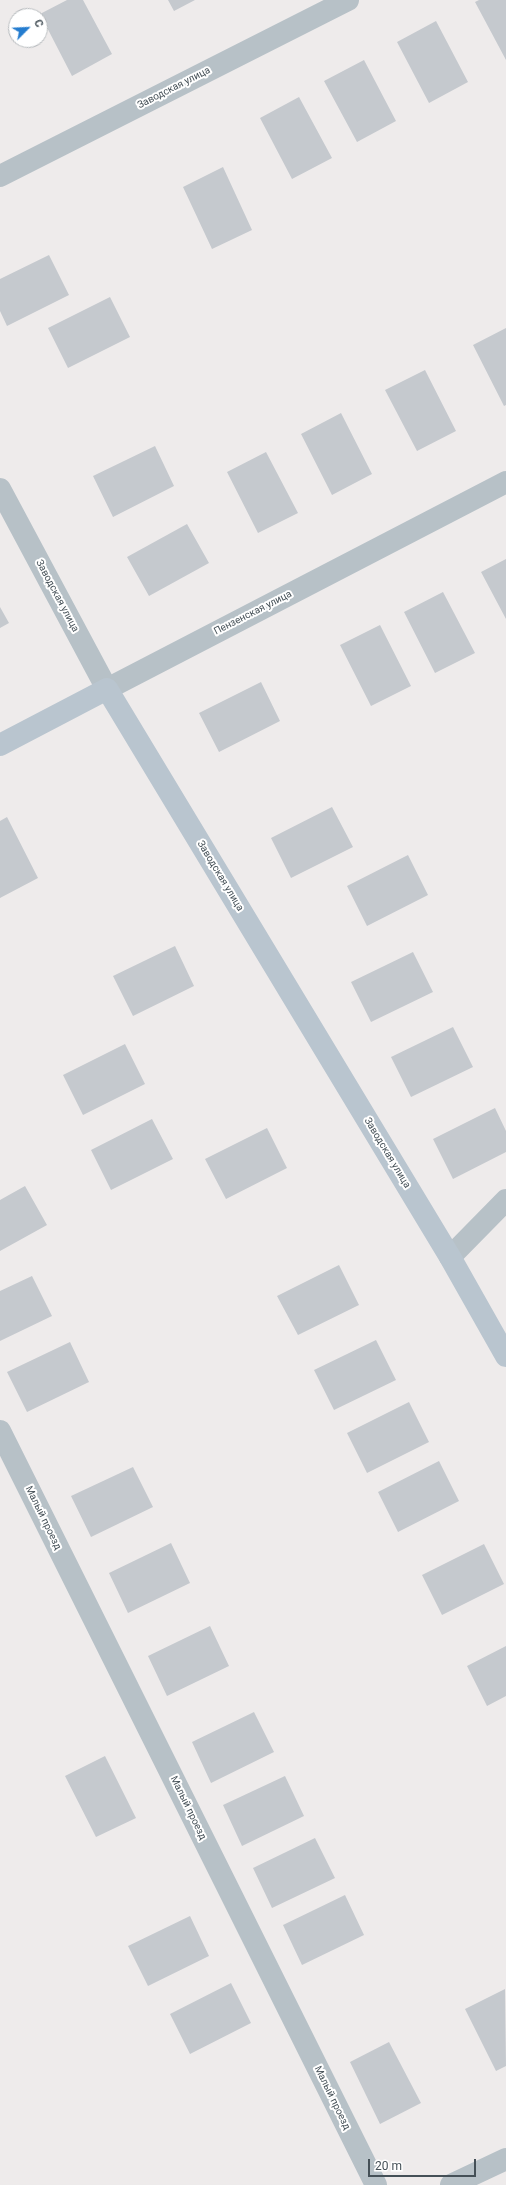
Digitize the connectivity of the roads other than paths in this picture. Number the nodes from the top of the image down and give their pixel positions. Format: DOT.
graph roads {
  1 [pos="348,0"];
  2 [pos="0,176"];
  3 [pos="506,482"];
  4 [pos="0,489"];
  5 [pos="107,689"];
  6 [pos="0,745"];
  7 [pos="506,1200"];
  8 [pos="450,1257"];
  9 [pos="506,1356"];
  10 [pos="0,1431"];
  11 [pos="506,2159"];
  12 [pos="473,2180"];
  13 [pos="376,2185"];
  14 [pos="451,2185"];
  1 -- 2 [label="street, Заводская улица"];
  3 -- 5 [label="street, Пензенская улица"];
  4 -- 5 [label="street, Заводская улица"];
  5 -- 6 [label="street, Пензенская улица"];
  5 -- 8 [label="street, Заводская улица"];
  7 -- 8 [label="street"];
  8 -- 9 [label="street, Заводская улица"];
  10 -- 13 [label="street, Малый проезд"];
  11 -- 12 [label="street"];
  12 -- 14 [label="street"];
}
